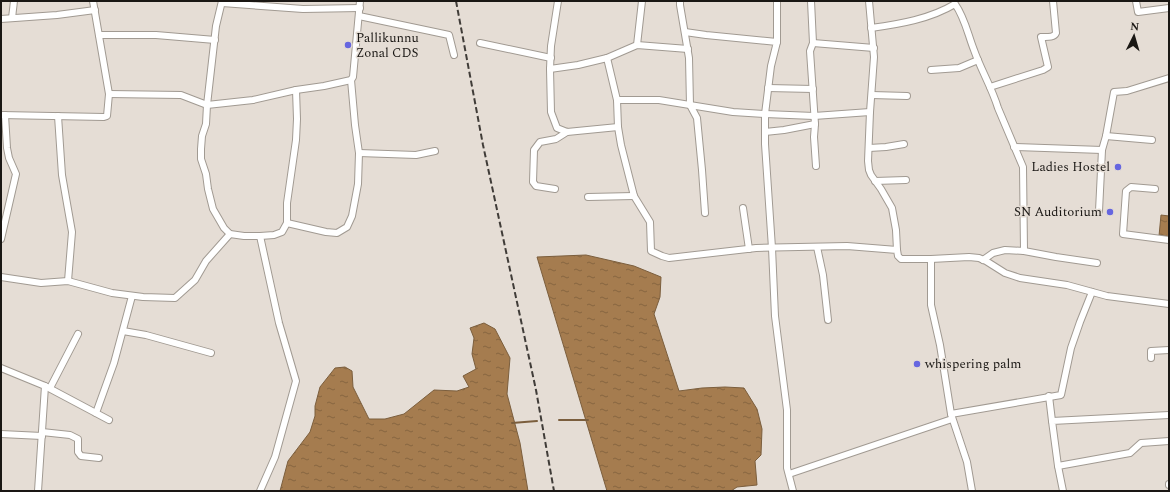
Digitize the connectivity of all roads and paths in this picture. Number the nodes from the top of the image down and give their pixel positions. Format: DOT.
graph roads {
  1 [pos="14,1"];
  2 [pos="93,1"];
  3 [pos="360,1"];
  4 [pos="558,1"];
  5 [pos="642,1"];
  6 [pos="680,1"];
  7 [pos="777,1"];
  8 [pos="811,1"];
  9 [pos="869,1"];
  10 [pos="1053,1"];
  11 [pos="1136,1"];
  12 [pos="222,2"];
  13 [pos="955,3"];
  14 [pos="360,8"];
  15 [pos="1169,8"];
  16 [pos="95,10"];
  17 [pos="359,16"];
  18 [pos="1,18"];
  19 [pos="12,18"];
  20 [pos="871,28"];
  21 [pos="684,32"];
  22 [pos="99,35"];
  23 [pos="215,40"];
  24 [pos="777,42"];
  25 [pos="480,43"];
  26 [pos="813,43"];
  27 [pos="637,45"];
  28 [pos="874,48"];
  29 [pos="688,49"];
  30 [pos="454,55"];
  31 [pos="551,58"];
  32 [pos="607,58"];
  33 [pos="978,60"];
  34 [pos="550,69"];
  35 [pos="931,70"];
  36 [pos="1169,78"];
  37 [pos="352,80"];
  38 [pos="990,87"];
  39 [pos="768,88"];
  40 [pos="296,90"];
  41 [pos="812,90"];
  42 [pos="109,94"];
  43 [pos="872,95"];
  44 [pos="907,96"];
  45 [pos="617,100"];
  46 [pos="207,105"];
  47 [pos="690,105"];
  48 [pos="870,112"];
  49 [pos="765,114"];
  50 [pos="3,115"];
  51 [pos="58,116"];
  52 [pos="814,116"];
  53 [pos="815,124"];
  54 [pos="618,127"];
  55 [pos="567,132"];
  56 [pos="765,132"];
  57 [pos="1106,136"];
  58 [pos="1152,140"];
  59 [pos="904,144"];
  60 [pos="1014,147"];
  61 [pos="869,148"];
  62 [pos="1102,150"];
  63 [pos="435,151"];
  64 [pos="359,153"];
  65 [pos="816,166"];
  66 [pos="875,180"];
  67 [pos="906,180"];
  68 [pos="555,189"];
  69 [pos="1154,189"];
  70 [pos="634,196"];
  71 [pos="588,197"];
  72 [pos="743,208"];
  73 [pos="1098,211"];
  74 [pos="705,213"];
  75 [pos="287,223"];
  76 [pos="230,234"];
  77 [pos="260,236"];
  78 [pos="1,239"];
  79 [pos="1169,240"];
  80 [pos="817,247"];
  81 [pos="772,248"];
  82 [pos="749,249"];
  83 [pos="897,250"];
  84 [pos="1024,251"];
  85 [pos="930,259"];
  86 [pos="983,260"];
  87 [pos="1097,263"];
  88 [pos="1,277"];
  89 [pos="68,281"];
  90 [pos="1092,292"];
  91 [pos="132,296"];
  92 [pos="1169,304"];
  93 [pos="828,320"];
  94 [pos="123,331"];
  95 [pos="78,334"];
  96 [pos="1169,350"];
  97 [pos="211,354"];
  98 [pos="1151,358"];
  99 [pos="1,368"];
  100 [pos="47,387"];
  101 [pos="1049,396"];
  102 [pos="96,413"];
  103 [pos="1169,415"];
  104 [pos="952,416"];
  105 [pos="109,420"];
  106 [pos="1052,421"];
  107 [pos="1,434"];
  108 [pos="42,434"];
  109 [pos="1169,441"];
  110 [pos="99,458"];
  111 [pos="1058,466"];
  112 [pos="789,474"];
  113 [pos="38,491"];
  114 [pos="260,491"];
  115 [pos="793,491"];
  116 [pos="972,491"];
  117 [pos="1063,491"];
  1 -- 19 [label="street"];
  2 -- 16 [label="street"];
  3 -- 14 [label="street"];
  4 -- 31 [label="street"];
  5 -- 27 [label="street"];
  6 -- 21 [label="street"];
  7 -- 24 [label="street"];
  8 -- 26 [label="street"];
  9 -- 20 [label="street"];
  10 -- 38 [label="street"];
  11 -- 15 [label="street"];
  12 -- 14 [label="street"];
  12 -- 23 [label="street"];
  13 -- 20 [label="street"];
  13 -- 33 [label="street"];
  14 -- 17 [label="street"];
  16 -- 19 [label="street"];
  16 -- 22 [label="street"];
  17 -- 30 [label="street"];
  17 -- 37 [label="street"];
  18 -- 19 [label="street"];
  20 -- 28 [label="street"];
  21 -- 24 [label="street"];
  21 -- 29 [label="street"];
  22 -- 23 [label="street"];
  22 -- 42 [label="street"];
  23 -- 46 [label="street"];
  24 -- 39 [label="street"];
  25 -- 31 [label="street"];
  26 -- 28 [label="street"];
  26 -- 41 [label="street"];
  27 -- 29 [label="street"];
  27 -- 32 [label="street"];
  28 -- 43 [label="street"];
  29 -- 47 [label="street"];
  31 -- 34 [label="street"];
  32 -- 34 [label="street"];
  32 -- 45 [label="street"];
  33 -- 35 [label="street"];
  33 -- 38 [label="street"];
  34 -- 55 [label="street"];
  36 -- 57 [label="street"];
  37 -- 40 [label="street"];
  37 -- 64 [label="street"];
  38 -- 60 [label="street"];
  39 -- 41 [label="street"];
  39 -- 49 [label="street"];
  40 -- 46 [label="street"];
  40 -- 75 [label="street"];
  41 -- 52 [label="street"];
  42 -- 46 [label="street"];
  42 -- 51 [label="street"];
  43 -- 44 [label="street"];
  43 -- 48 [label="street"];
  45 -- 47 [label="street"];
  45 -- 54 [label="street"];
  46 -- 76 [label="street"];
  47 -- 49 [label="street"];
  47 -- 74 [label="street"];
  48 -- 52 [label="street"];
  48 -- 61 [label="street"];
  49 -- 52 [label="street"];
  49 -- 56 [label="street"];
  50 -- 51 [label="street"];
  50 -- 78 [label="street"];
  51 -- 89 [label="street"];
  52 -- 53 [label="street"];
  53 -- 56 [label="street"];
  53 -- 65 [label="street"];
  54 -- 55 [label="street"];
  54 -- 70 [label="street"];
  55 -- 68 [label="street"];
  56 -- 81 [label="street"];
  57 -- 58 [label="street"];
  57 -- 62 [label="street"];
  59 -- 61 [label="street"];
  60 -- 62 [label="street"];
  60 -- 84 [label="street"];
  61 -- 66 [label="street"];
  62 -- 73 [label="street"];
  63 -- 64 [label="street"];
  64 -- 75 [label="street"];
  66 -- 67 [label="street"];
  66 -- 83 [label="street"];
  69 -- 79 [label="street"];
  70 -- 71 [label="street"];
  70 -- 82 [label="street"];
  72 -- 82 [label="street"];
  75 -- 77 [label="street"];
  76 -- 77 [label="street"];
  76 -- 91 [label="street"];
  77 -- 114 [label="street"];
  80 -- 81 [label="street"];
  80 -- 83 [label="street"];
  80 -- 93 [label="street"];
  81 -- 82 [label="street"];
  81 -- 112 [label="street"];
  83 -- 85 [label="street"];
  84 -- 86 [label="street"];
  84 -- 87 [label="street"];
  85 -- 86 [label="street"];
  85 -- 104 [label="street"];
  86 -- 90 [label="street"];
  88 -- 89 [label="street"];
  89 -- 91 [label="street"];
  90 -- 92 [label="street"];
  90 -- 101 [label="street"];
  91 -- 94 [label="street"];
  94 -- 97 [label="street"];
  94 -- 102 [label="street"];
  95 -- 100 [label="street"];
  96 -- 98 [label="street"];
  99 -- 100 [label="street"];
  100 -- 102 [label="street"];
  100 -- 108 [label="street"];
  101 -- 104 [label="street"];
  101 -- 106 [label="street"];
  102 -- 105 [label="street"];
  103 -- 106 [label="street"];
  104 -- 112 [label="street"];
  104 -- 116 [label="street"];
  106 -- 111 [label="street"];
  107 -- 108 [label="street"];
  108 -- 110 [label="street"];
  108 -- 113 [label="street"];
  109 -- 111 [label="street"];
  111 -- 117 [label="street"];
  112 -- 115 [label="street"];
}
